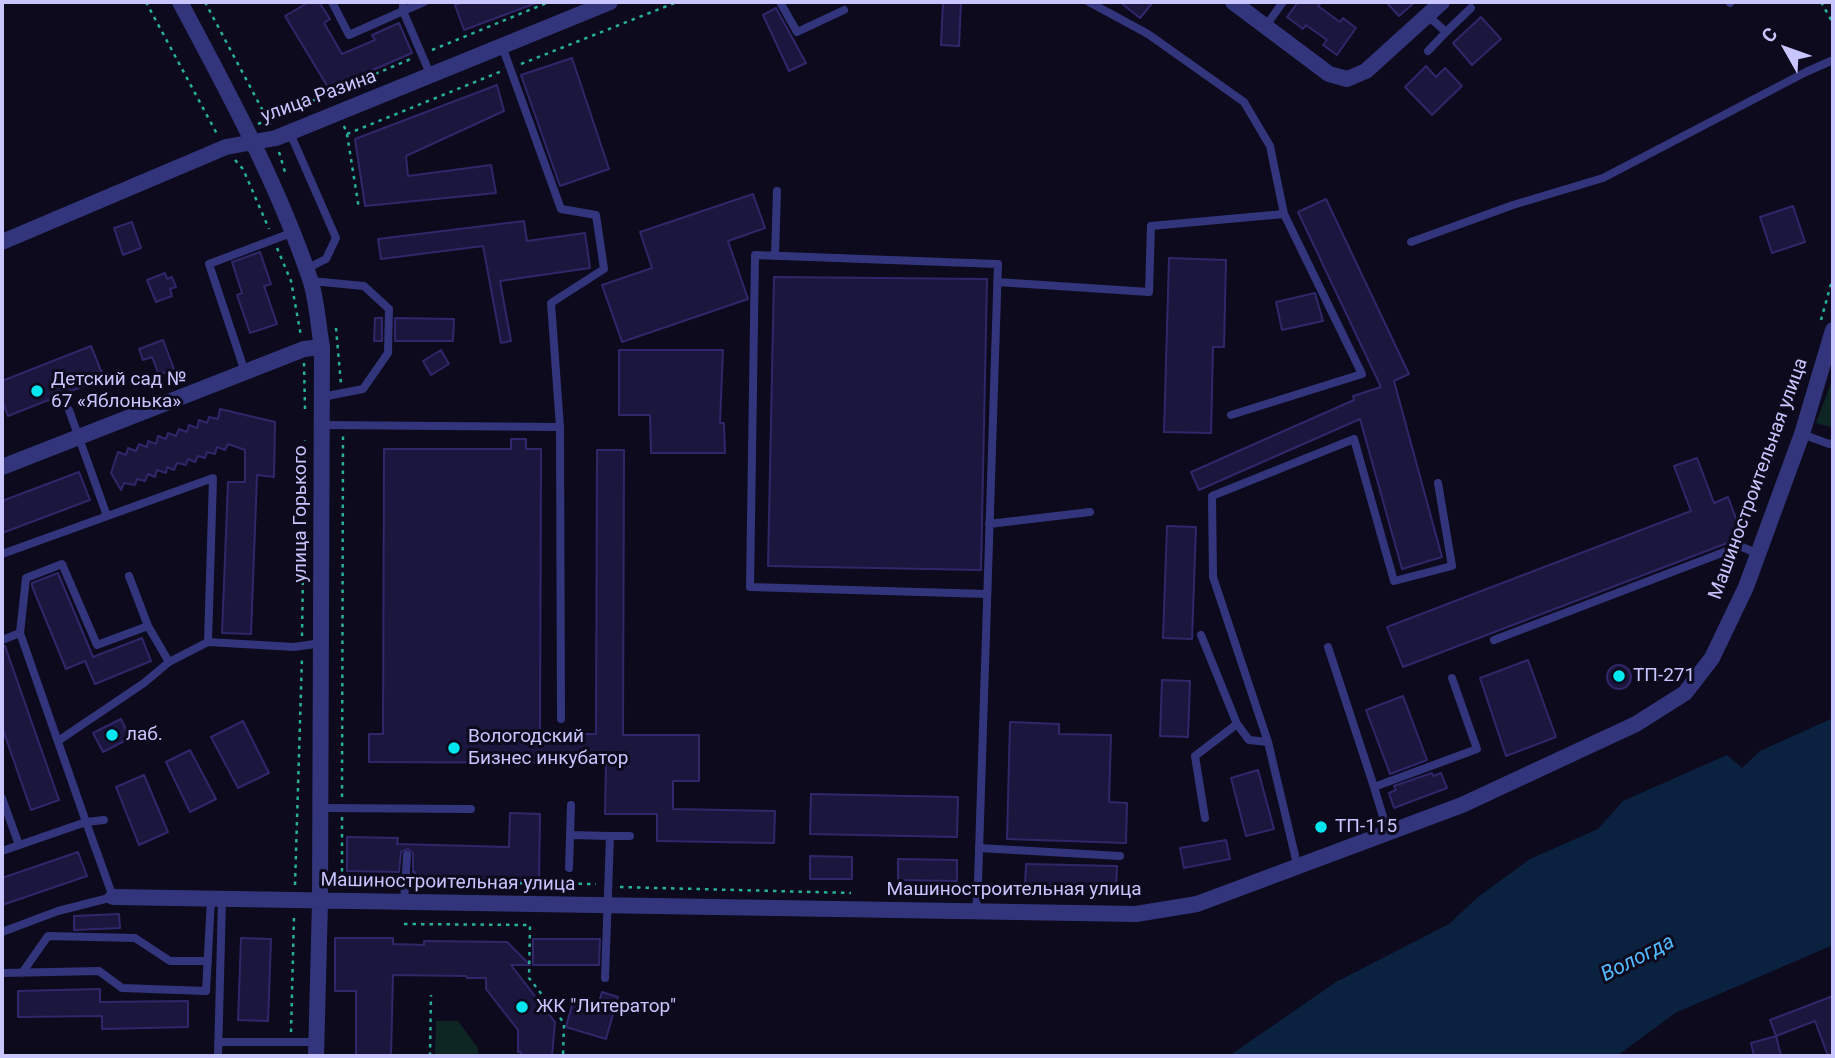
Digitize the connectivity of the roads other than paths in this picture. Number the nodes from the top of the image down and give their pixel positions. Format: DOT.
graph roads {
  1 [pos="180,2"];
  2 [pos="332,2"];
  3 [pos="424,2"];
  4 [pos="610,2"];
  5 [pos="780,2"];
  6 [pos="1089,2"];
  7 [pos="1233,2"];
  8 [pos="1283,2"];
  9 [pos="1442,2"];
  10 [pos="403,6"];
  11 [pos="1471,8"];
  12 [pos="844,10"];
  13 [pos="1427,15"];
  14 [pos="1265,27"];
  15 [pos="1446,32"];
  16 [pos="502,46"];
  17 [pos="1428,51"];
  18 [pos="1833,61"];
  19 [pos="431,76"];
  20 [pos="250,135"];
  21 [pos="283,135"];
  22 [pos="776,191"];
  23 [pos="1284,214"];
  24 [pos="291,233"];
  25 [pos="2,242"];
  26 [pos="1411,242"];
  27 [pos="775,255"];
  28 [pos="309,275"];
  29 [pos="997,282"];
  30 [pos="1826,330"];
  31 [pos="322,347"];
  32 [pos="244,372"];
  33 [pos="323,397"];
  34 [pos="69,410"];
  35 [pos="1231,415"];
  36 [pos="323,425"];
  37 [pos="560,426"];
  38 [pos="1802,434"];
  39 [pos="78,436"];
  40 [pos="1833,443"];
  41 [pos="2,467"];
  42 [pos="1438,484"];
  43 [pos="1090,512"];
  44 [pos="107,516"];
  45 [pos="989,524"];
  46 [pos="2,554"];
  47 [pos="1758,554"];
  48 [pos="129,576"];
  49 [pos="986,594"];
  50 [pos="148,626"];
  51 [pos="20,633"];
  52 [pos="1201,635"];
  53 [pos="2,640"];
  54 [pos="1494,640"];
  55 [pos="208,642"];
  56 [pos="322,643"];
  57 [pos="1328,647"];
  58 [pos="169,662"];
  59 [pos="1452,678"];
  60 [pos="561,719"];
  61 [pos="1237,724"];
  62 [pos="58,741"];
  63 [pos="1268,742"];
  64 [pos="1374,787"];
  65 [pos="2,798"];
  66 [pos="571,805"];
  67 [pos="321,808"];
  68 [pos="471,809"];
  69 [pos="1205,818"];
  70 [pos="104,820"];
  71 [pos="86,822"];
  72 [pos="1388,833"];
  73 [pos="570,835"];
  74 [pos="610,836"];
  75 [pos="630,836"];
  76 [pos="19,845"];
  77 [pos="979,848"];
  78 [pos="2,851"];
  79 [pos="407,855"];
  80 [pos="1120,856"];
  81 [pos="569,868"];
  82 [pos="1298,868"];
  83 [pos="113,897"];
  84 [pos="217,900"];
  85 [pos="320,902"];
  86 [pos="404,903"];
  87 [pos="608,906"];
  88 [pos="976,912"];
  89 [pos="2,932"];
  90 [pos="208,961"];
  91 [pos="2,973"];
  92 [pos="22,973"];
  93 [pos="605,978"];
  94 [pos="218,1042"];
  95 [pos="316,1049"];
  96 [pos="218,1056"];
  1 -- 20 [label="street, улица Горького"];
  2 -- 10 [label="lane"];
  3 -- 10 [label="lane"];
  4 -- 16 [label="street, улица Разина"];
  5 -- 12 [label="lane"];
  6 -- 23 [label="lane"];
  7 -- 14 [label="street"];
  8 -- 14 [label="lane"];
  9 -- 13 [label="street"];
  10 -- 19 [label="lane"];
  11 -- 15 [label="lane"];
  13 -- 14 [label="street"];
  13 -- 15 [label="lane"];
  15 -- 17 [label="lane"];
  16 -- 19 [label="street, улица Разина"];
  16 -- 37 [label="lane"];
  18 -- 26 [label="lane"];
  19 -- 21 [label="street, улица Разина"];
  20 -- 21 [label="street, улица Разина"];
  20 -- 24 [label="street, улица Горького"];
  20 -- 25 [label="street, улица Разина"];
  21 -- 28 [label="lane"];
  22 -- 27 [label="lane"];
  23 -- 29 [label="lane"];
  23 -- 35 [label="lane"];
  24 -- 28 [label="street, улица Горького"];
  24 -- 32 [label="lane"];
  27 -- 29 [label="lane"];
  27 -- 49 [label="lane"];
  28 -- 31 [label="street, улица Горького"];
  28 -- 33 [label="lane"];
  29 -- 45 [label="lane"];
  30 -- 38 [label="street, Машиностроительная улица"];
  31 -- 32 [label="street"];
  31 -- 33 [label="street, улица Горького"];
  32 -- 39 [label="street"];
  33 -- 36 [label="street, улица Горького"];
  34 -- 39 [label="lane"];
  36 -- 37 [label="lane"];
  36 -- 56 [label="street, улица Горького"];
  37 -- 60 [label="lane"];
  38 -- 40 [label="lane"];
  38 -- 47 [label="street, Машиностроительная улица"];
  39 -- 41 [label="street"];
  39 -- 44 [label="lane"];
  42 -- 63 [label="lane"];
  43 -- 45 [label="lane"];
  44 -- 46 [label="lane"];
  44 -- 55 [label="lane"];
  45 -- 49 [label="lane"];
  47 -- 54 [label="lane"];
  47 -- 72 [label="street, Машиностроительная улица"];
  48 -- 50 [label="lane"];
  49 -- 77 [label="lane"];
  50 -- 51 [label="lane"];
  50 -- 58 [label="lane"];
  51 -- 53 [label="lane"];
  51 -- 62 [label="lane"];
  52 -- 61 [label="lane"];
  55 -- 56 [label="lane"];
  55 -- 58 [label="lane"];
  56 -- 67 [label="street, улица Горького"];
  57 -- 64 [label="lane"];
  58 -- 62 [label="lane"];
  59 -- 64 [label="lane"];
  61 -- 63 [label="lane"];
  61 -- 69 [label="lane"];
  62 -- 71 [label="lane"];
  63 -- 82 [label="lane"];
  64 -- 72 [label="lane"];
  65 -- 76 [label="lane"];
  66 -- 73 [label="lane"];
  67 -- 68 [label="lane"];
  67 -- 85 [label="street, улица Горького"];
  70 -- 71 [label="lane"];
  71 -- 76 [label="lane"];
  71 -- 83 [label="lane"];
  72 -- 82 [label="street, Машиностроительная улица"];
  73 -- 74 [label="lane"];
  73 -- 81 [label="lane"];
  74 -- 75 [label="lane"];
  74 -- 87 [label="lane"];
  76 -- 78 [label="lane"];
  77 -- 80 [label="lane"];
  77 -- 88 [label="lane"];
  79 -- 86 [label="lane"];
  82 -- 88 [label="street, Машиностроительная улица"];
  83 -- 84 [label="street, Машиностроительная улица"];
  83 -- 89 [label="lane"];
  84 -- 85 [label="street, Машиностроительная улица"];
  84 -- 90 [label="lane"];
  84 -- 94 [label="lane"];
  85 -- 86 [label="street, Машиностроительная улица"];
  85 -- 95 [label="street, улица Горького"];
  86 -- 87 [label="street, Машиностроительная улица"];
  87 -- 88 [label="street, Машиностроительная улица"];
  87 -- 93 [label="lane"];
  90 -- 92 [label="lane"];
  90 -- 92 [label="lane"];
  91 -- 92 [label="lane"];
  94 -- 95 [label="lane"];
  94 -- 96 [label="lane"];
}
